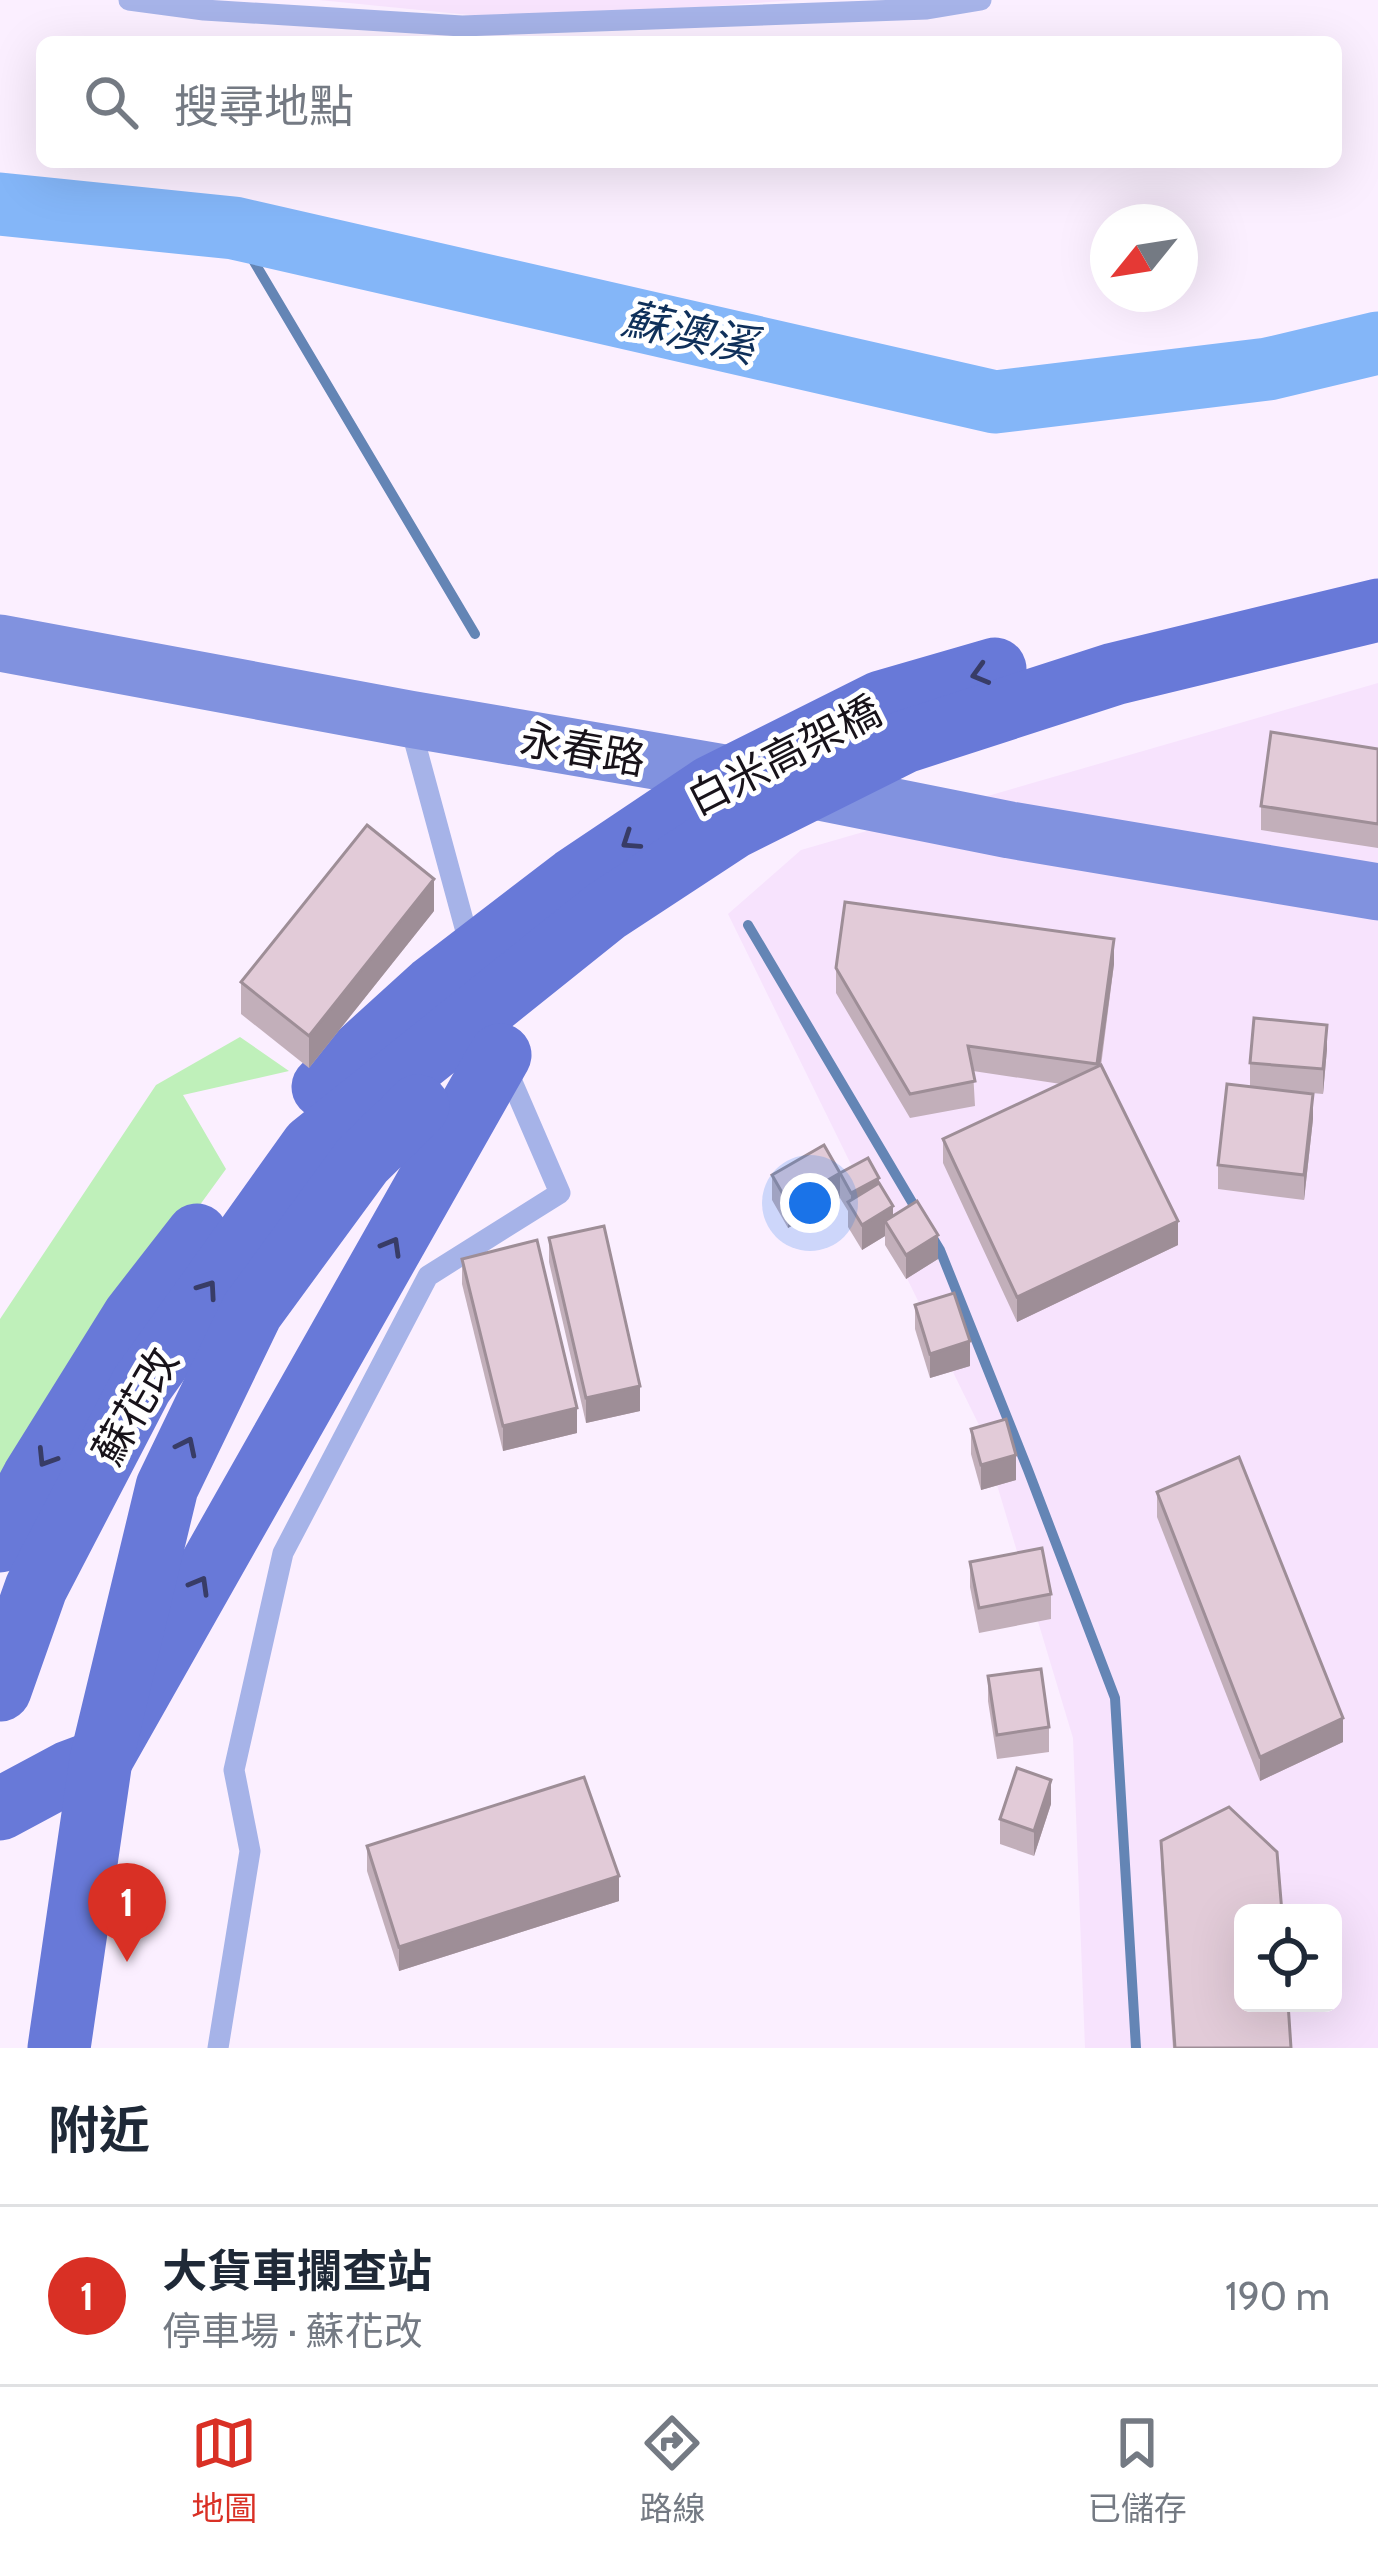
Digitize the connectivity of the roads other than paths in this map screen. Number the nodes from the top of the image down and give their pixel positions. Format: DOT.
graph roads {
  1 [pos="129,0"];
  2 [pos="981,0"];
  3 [pos="1378,572"];
  4 [pos="1378,610"];
  5 [pos="0,643"];
  6 [pos="409,719"];
  7 [pos="1378,892"];
  8 [pos="500,1055"];
  9 [pos="319,1143"];
  10 [pos="141,1386"];
  11 [pos="0,1541"];
  12 [pos="0,1690"];
  13 [pos="0,1729"];
  14 [pos="101,1760"];
  15 [pos="0,1809"];
  16 [pos="59,2048"];
  17 [pos="218,2048"];
  1 -- 2 [label="lane"];
  3 -- 9 [label="main road, 白米高架橋, one-way"];
  4 -- 9 [label="main road, 白米高架橋"];
  5 -- 6 [label="street, 永春路"];
  6 -- 7 [label="street, 永春路"];
  6 -- 8 [label="lane"];
  14 -- 8 [label="main road, one-way"];
  8 -- 17 [label="lane"];
  10 -- 9 [label="main road, 蘇花改, one-way"];
  9 -- 11 [label="main road, 蘇花改, one-way"];
  14 -- 9 [label="main road, one-way"];
  10 -- 12 [label="main road, 蘇花改"];
  10 -- 13 [label="main road"];
  14 -- 15 [label="main road"];
  14 -- 16 [label="main road"];
}
